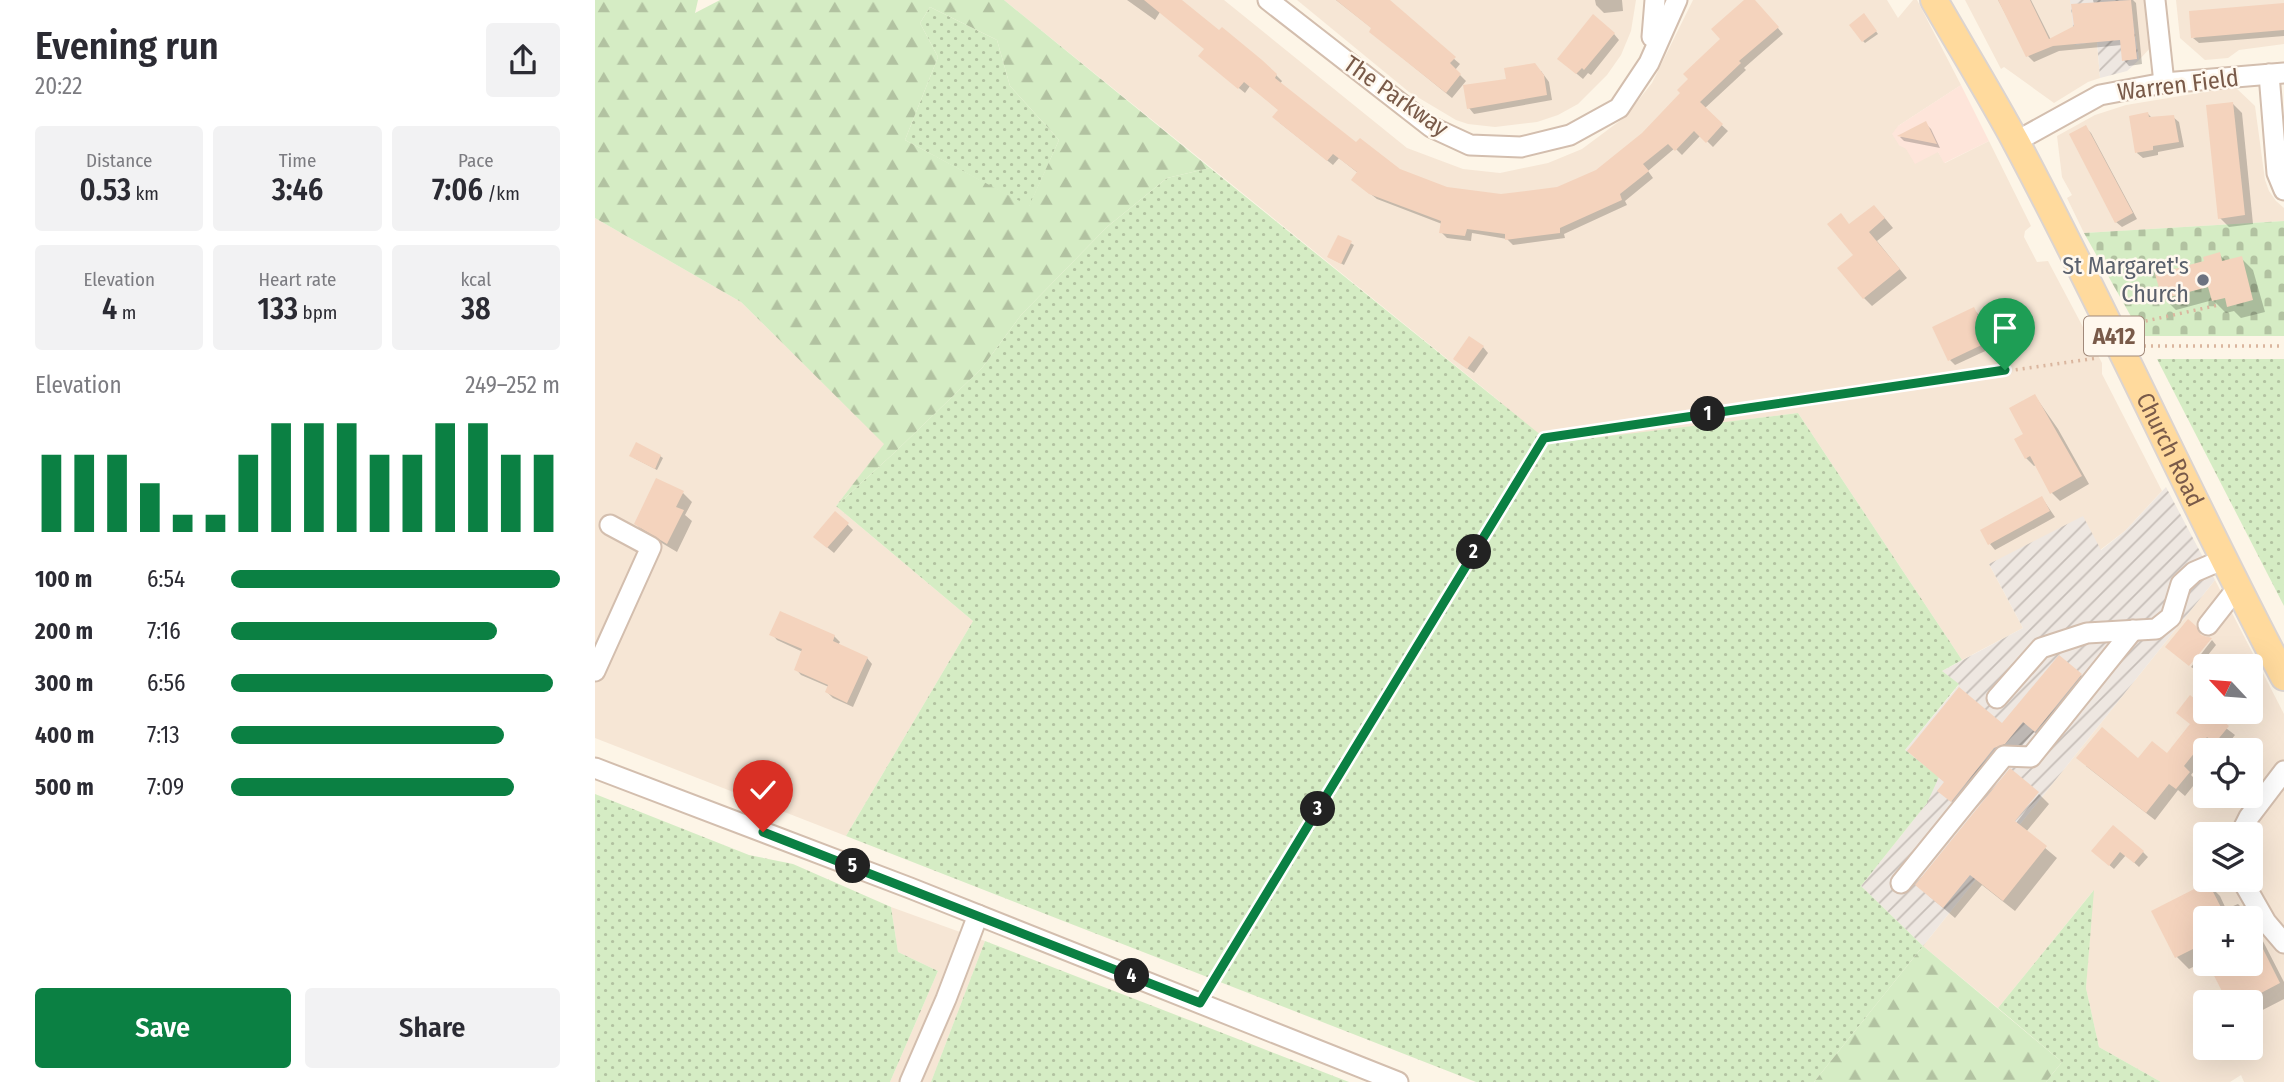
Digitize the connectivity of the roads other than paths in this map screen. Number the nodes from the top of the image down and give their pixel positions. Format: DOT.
graph roads {
  1 [pos="1268,0"];
  2 [pos="1655,0"];
  3 [pos="1677,0"];
  4 [pos="1934,0"];
  5 [pos="2155,0"];
  6 [pos="1649,63"];
  7 [pos="2276,74"];
  8 [pos="2164,83"];
  9 [pos="2015,142"];
  10 [pos="2284,190"];
  11 [pos="610,524"];
  12 [pos="2222,560"];
  13 [pos="2237,588"];
  14 [pos="2208,625"];
  15 [pos="2133,630"];
  16 [pos="595,671"];
  17 [pos="2284,677"];
  18 [pos="1997,698"];
  19 [pos="595,768"];
  20 [pos="2284,771"];
  21 [pos="2246,822"];
  22 [pos="1901,883"];
  23 [pos="2249,892"];
  24 [pos="978,915"];
  25 [pos="2284,943"];
  26 [pos="910,1082"];
  27 [pos="1398,1082"];
  1 -- 6 [label="street, The Parkway"];
  2 -- 6 [label="street"];
  3 -- 6 [label="street, The Parkway"];
  4 -- 9 [label="main road, Church Road / A412"];
  5 -- 8 [label="street"];
  7 -- 8 [label="street, Warren Field"];
  7 -- 10 [label="street, Warren Field"];
  8 -- 9 [label="street, Warren Field"];
  9 -- 12 [label="main road, Church Road / A412"];
  11 -- 16 [label="street"];
  12 -- 13 [label="main road, Church Road / A412"];
  12 -- 15 [label="street"];
  13 -- 14 [label="street"];
  13 -- 17 [label="main road, Church Road / A412"];
  15 -- 18 [label="street"];
  15 -- 22 [label="street"];
  19 -- 24 [label="street"];
  20 -- 21 [label="street"];
  23 -- 25 [label="street"];
  24 -- 26 [label="street"];
  24 -- 27 [label="street"];
}
